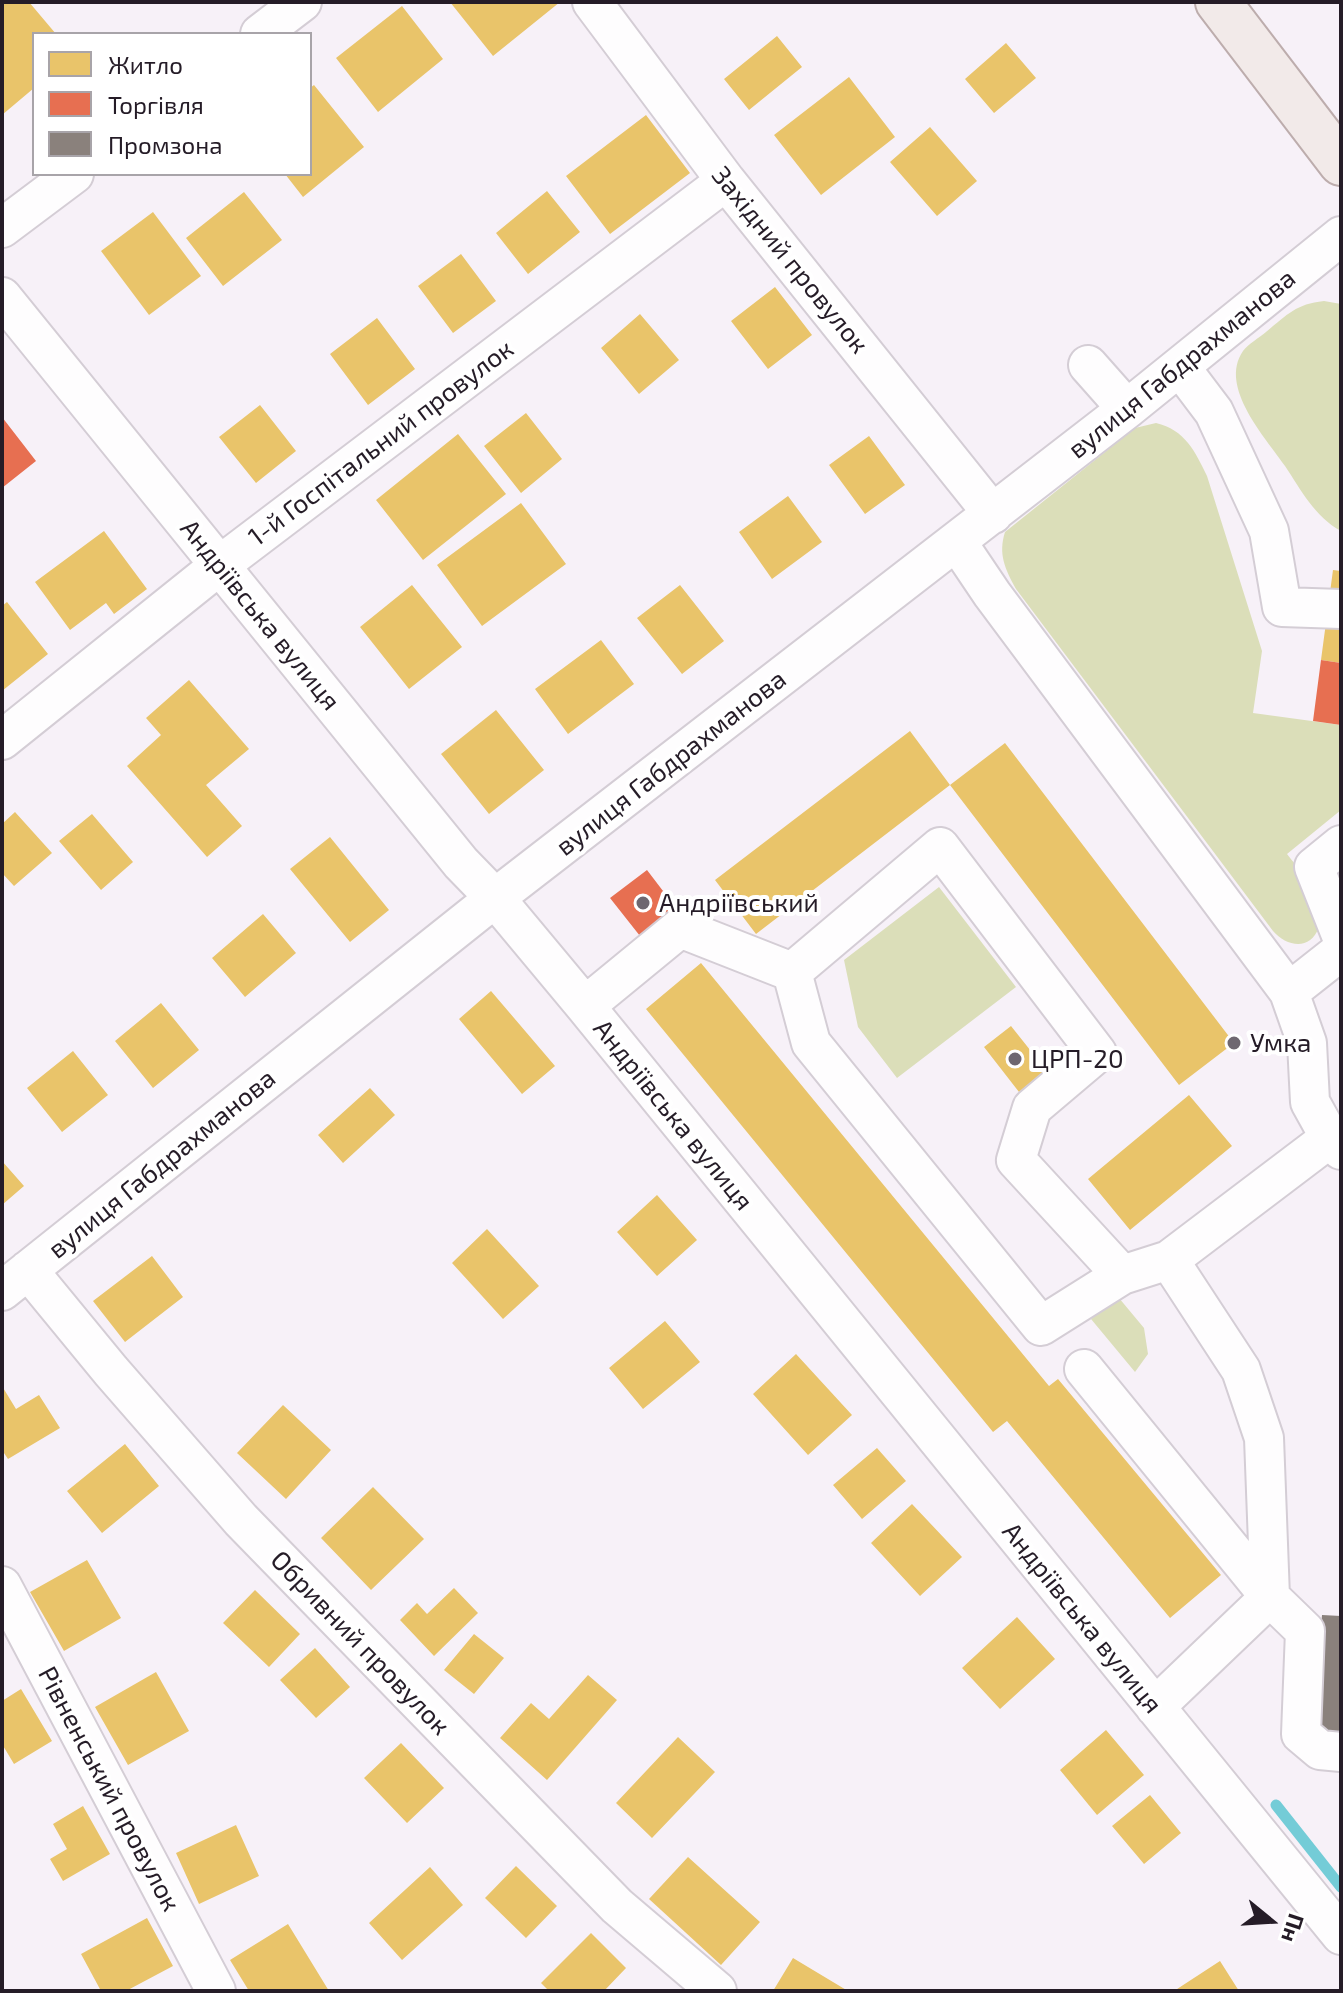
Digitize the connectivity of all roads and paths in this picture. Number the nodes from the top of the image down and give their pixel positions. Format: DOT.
graph roads {
  1 [pos="302,2"];
  2 [pos="592,2"];
  3 [pos="1218,2"];
  4 [pos="263,32"];
  5 [pos="1341,163"];
  6 [pos="71,176"];
  7 [pos="726,181"];
  8 [pos="2,228"];
  9 [pos="1341,236"];
  10 [pos="2,297"];
  11 [pos="1088,365"];
  12 [pos="1180,367"];
  13 [pos="1127,409"];
  14 [pos="993,514"];
  15 [pos="957,542"];
  16 [pos="220,565"];
  17 [pos="1341,609"];
  18 [pos="2,740"];
  19 [pos="1341,845"];
  20 [pos="495,898"];
  21 [pos="1341,935"];
  22 [pos="1341,951"];
  23 [pos="792,972"];
  24 [pos="1289,992"];
  25 [pos="585,1006"];
  26 [pos="1335,1144"];
  27 [pos="1169,1260"];
  28 [pos="1122,1275"];
  29 [pos="15,1281"];
  30 [pos="1084,1369"];
  31 [pos="2,1586"];
  32 [pos="1270,1597"];
  33 [pos="1155,1707"];
  34 [pos="1341,1752"];
  35 [pos="1341,1935"];
  36 [pos="216,1991"];
  37 [pos="717,1991"];
  1 -- 4 [label="street"];
  2 -- 7 [label="street, Західний провулок"];
  3 -- 5 [label="main road"];
  6 -- 8 [label="street"];
  7 -- 14 [label="street, Західний провулок"];
  7 -- 16 [label="street, 1-й Госпітальний провулок"];
  9 -- 12 [label="street, вулиця Габдрахманова"];
  10 -- 16 [label="street, Андріївська вулиця"];
  11 -- 13 [label="street"];
  12 -- 13 [label="street, вулиця Габдрахманова"];
  12 -- 17 [label="street"];
  13 -- 14 [label="street, вулиця Габдрахманова"];
  14 -- 15 [label="street, вулиця Габдрахманова"];
  15 -- 20 [label="street, вулиця Габдрахманова"];
  15 -- 24 [label="street"];
  16 -- 18 [label="street, 1-й Госпітальний провулок"];
  16 -- 20 [label="street, Андріївська вулиця"];
  19 -- 21 [label="street"];
  20 -- 25 [label="street, Андріївська вулиця"];
  20 -- 29 [label="street, вулиця Габдрахманова"];
  22 -- 24 [label="street"];
  23 -- 25 [label="street"];
  23 -- 28 [label="street"];
  23 -- 28 [label="street"];
  24 -- 26 [label="street"];
  25 -- 33 [label="street, Андріївська вулиця"];
  26 -- 27 [label="street"];
  27 -- 28 [label="street"];
  27 -- 32 [label="street"];
  29 -- 37 [label="street, Обривний провулок"];
  30 -- 32 [label="street"];
  31 -- 36 [label="street, Рівненський провулок"];
  32 -- 33 [label="street"];
  32 -- 34 [label="street"];
  33 -- 35 [label="street, Андріївська вулиця"];
}
